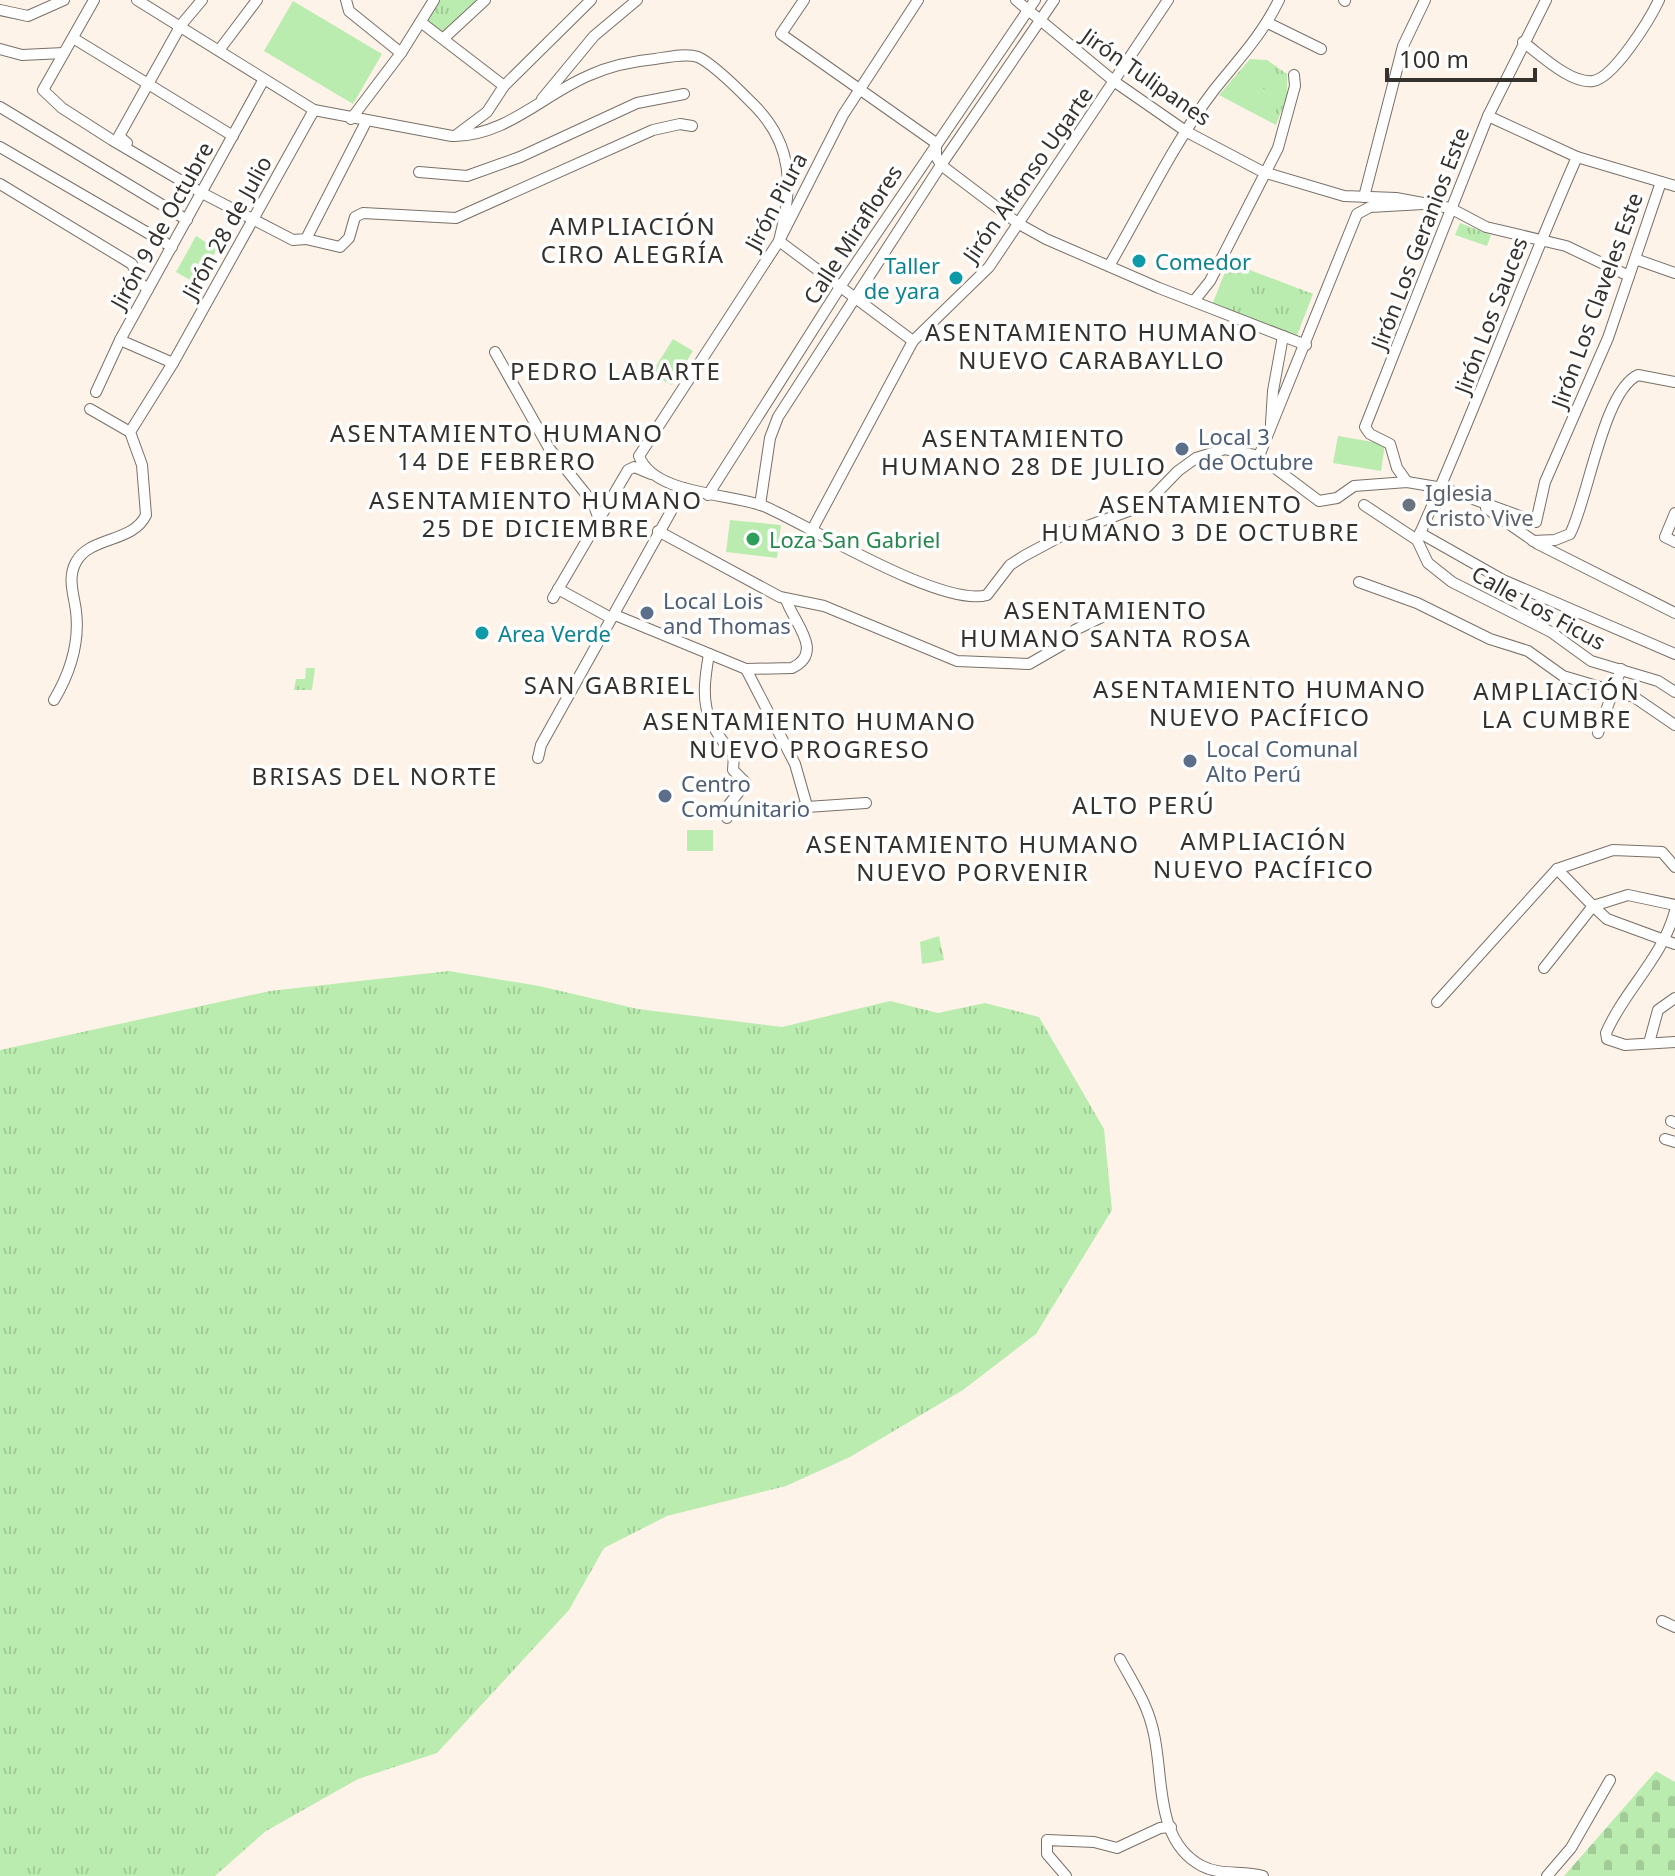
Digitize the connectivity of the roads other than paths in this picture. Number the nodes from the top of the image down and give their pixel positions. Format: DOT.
graph roads {
  1 [pos="64,0"];
  2 [pos="94,0"];
  3 [pos="137,0"];
  4 [pos="202,0"];
  5 [pos="257,0"];
  6 [pos="346,0"];
  7 [pos="434,0"];
  8 [pos="485,0"];
  9 [pos="591,0"];
  10 [pos="637,0"];
  11 [pos="804,0"];
  12 [pos="918,0"];
  13 [pos="1016,0"];
  14 [pos="1054,0"];
  15 [pos="1168,0"];
  16 [pos="1279,0"];
  17 [pos="1425,0"];
  18 [pos="1546,0"];
  19 [pos="1659,0"];
  20 [pos="1032,5"];
  21 [pos="0,10"];
  22 [pos="1040,22"];
  23 [pos="422,23"];
  24 [pos="1268,23"];
  25 [pos="181,25"];
  26 [pos="73,38"];
  27 [pos="444,38"];
  28 [pos="1523,42"];
  29 [pos="0,49"];
  30 [pos="220,49"];
  31 [pos="1321,49"];
  32 [pos="64,53"];
  33 [pos="401,53"];
  34 [pos="1294,75"];
  35 [pos="264,79"];
  36 [pos="1115,82"];
  37 [pos="148,84"];
  38 [pos="504,86"];
  39 [pos="859,91"];
  40 [pos="684,94"];
  41 [pos="538,105"];
  42 [pos="0,107"];
  43 [pos="314,110"];
  44 [pos="1488,116"];
  45 [pos="351,119"];
  46 [pos="366,122"];
  47 [pos="692,126"];
  48 [pos="1187,132"];
  49 [pos="233,136"];
  50 [pos="452,136"];
  51 [pos="936,143"];
  52 [pos="0,147"];
  53 [pos="134,149"];
  54 [pos="1577,157"];
  55 [pos="941,165"];
  56 [pos="419,172"];
  57 [pos="1263,172"];
  58 [pos="1661,182"];
  59 [pos="0,184"];
  60 [pos="1675,186"];
  61 [pos="202,193"];
  62 [pos="1364,197"];
  63 [pos="1428,202"];
  64 [pos="1450,208"];
  65 [pos="254,218"];
  66 [pos="187,220"];
  67 [pos="1019,224"];
  68 [pos="306,239"];
  69 [pos="1540,240"];
  70 [pos="779,241"];
  71 [pos="172,247"];
  72 [pos="1635,259"];
  73 [pos="1109,266"];
  74 [pos="1675,273"];
  75 [pos="1629,276"];
  76 [pos="842,284"];
  77 [pos="148,289"];
  78 [pos="856,298"];
  79 [pos="1194,301"];
  80 [pos="1283,336"];
  81 [pos="120,340"];
  82 [pos="913,341"];
  83 [pos="1306,345"];
  84 [pos="495,352"];
  85 [pos="173,363"];
  86 [pos="1675,382"];
  87 [pos="96,392"];
  88 [pos="90,409"];
  89 [pos="1271,429"];
  90 [pos="130,432"];
  91 [pos="1259,456"];
  92 [pos="660,476"];
  93 [pos="1407,482"];
  94 [pos="684,488"];
  95 [pos="1443,488"];
  96 [pos="708,495"];
  97 [pos="1474,500"];
  98 [pos="760,505"];
  99 [pos="1364,505"];
  100 [pos="1675,513"];
  101 [pos="600,522"];
  102 [pos="813,528"];
  103 [pos="658,531"];
  104 [pos="1419,537"];
  105 [pos="1670,539"];
  106 [pos="1533,541"];
  107 [pos="1359,582"];
  108 [pos="786,599"];
  109 [pos="1675,613"];
  110 [pos="1108,614"];
  111 [pos="613,617"];
  112 [pos="709,654"];
  113 [pos="1675,654"];
  114 [pos="746,669"];
  115 [pos="1621,669"];
  116 [pos="1612,690"];
  117 [pos="1675,692"];
  118 [pos="54,700"];
  119 [pos="1675,725"];
  120 [pos="1598,733"];
  121 [pos="538,758"];
  122 [pos="866,803"];
  123 [pos="807,806"];
  124 [pos="748,811"];
  125 [pos="727,818"];
  126 [pos="1675,866"];
  127 [pos="1557,869"];
  128 [pos="1675,905"];
  129 [pos="1593,906"];
  130 [pos="1675,911"];
  131 [pos="1671,941"];
  132 [pos="1544,968"];
  133 [pos="1675,998"];
  134 [pos="1437,1002"];
  135 [pos="1675,1042"];
  136 [pos="1649,1043"];
  137 [pos="1662,1621"];
  138 [pos="1675,1627"];
  139 [pos="1120,1659"];
  140 [pos="1610,1780"];
  141 [pos="1171,1827"];
  142 [pos="1066,1876"];
  143 [pos="1263,1876"];
  144 [pos="1547,1876"];
  1 -- 21 [label="street"];
  2 -- 26 [label="street"];
  3 -- 25 [label="street"];
  4 -- 25 [label="street"];
  5 -- 30 [label="street"];
  6 -- 33 [label="street"];
  7 -- 23 [label="street"];
  8 -- 27 [label="street"];
  9 -- 38 [label="street"];
  10 -- 41 [label="street"];
  11 -- 39 [label="street"];
  12 -- 39 [label="street, Jirón Piura"];
  13 -- 20 [label="street, Jirón Tulipanes"];
  14 -- 22 [label="street, Calle Miraflores"];
  15 -- 36 [label="street, Jirón Alfonso Ugarte"];
  16 -- 24 [label="street"];
  17 -- 62 [label="street"];
  18 -- 28 [label="street, Jirón Los Geranios Este"];
  19 -- 28 [label="street"];
  20 -- 22 [label="street, Jirón Tulipanes"];
  20 -- 51 [label="street, Calle Miraflores"];
  22 -- 36 [label="street, Jirón Tulipanes"];
  22 -- 55 [label="street, Calle Miraflores"];
  23 -- 27 [label="street"];
  23 -- 33 [label="street"];
  24 -- 31 [label="street"];
  24 -- 48 [label="street"];
  25 -- 30 [label="street"];
  25 -- 37 [label="street"];
  26 -- 32 [label="street"];
  26 -- 37 [label="street"];
  27 -- 38 [label="street"];
  28 -- 44 [label="street, Jirón Los Geranios Este"];
  29 -- 32 [label="street"];
  30 -- 35 [label="street"];
  32 -- 53 [label="street"];
  33 -- 45 [label="street"];
  34 -- 57 [label="street"];
  35 -- 43 [label="street"];
  35 -- 49 [label="street, Jirón 9 de Octubre"];
  36 -- 48 [label="street, Jirón Tulipanes"];
  36 -- 67 [label="street, Jirón Alfonso Ugarte"];
  37 -- 49 [label="street"];
  37 -- 53 [label="street"];
  38 -- 50 [label="street"];
  39 -- 51 [label="street"];
  39 -- 70 [label="street, Jirón Piura"];
  40 -- 56 [label="street"];
  41 -- 50 [label="street"];
  41 -- 70 [label="street"];
  42 -- 66 [label="street"];
  43 -- 45 [label="street"];
  43 -- 65 [label="street, Jirón 28 de Julio"];
  44 -- 54 [label="street"];
  44 -- 64 [label="street, Jirón Los Geranios Este"];
  45 -- 46 [label="street"];
  46 -- 50 [label="street"];
  46 -- 68 [label="street"];
  47 -- 68 [label="street"];
  48 -- 57 [label="street, Jirón Tulipanes"];
  48 -- 73 [label="street"];
  49 -- 61 [label="street, Jirón 9 de Octubre"];
  51 -- 55 [label="street"];
  51 -- 76 [label="street, Calle Miraflores"];
  52 -- 71 [label="street"];
  53 -- 61 [label="street"];
  54 -- 58 [label="street"];
  54 -- 69 [label="street, Jirón Los Sauces"];
  55 -- 67 [label="street"];
  55 -- 78 [label="street, Calle Miraflores"];
  57 -- 62 [label="street, Jirón Tulipanes"];
  57 -- 79 [label="street"];
  58 -- 60 [label="street"];
  58 -- 72 [label="street, Jirón Los Claveles Este"];
  59 -- 77 [label="street"];
  61 -- 65 [label="street"];
  61 -- 66 [label="street, Jirón 9 de Octubre"];
  62 -- 63 [label="street, Jirón Tulipanes"];
  63 -- 64 [label="street, Jirón Tulipanes"];
  63 -- 83 [label="street"];
  64 -- 69 [label="street, Jirón Tulipanes"];
  64 -- 93 [label="street, Jirón Los Geranios Este"];
  65 -- 68 [label="street"];
  65 -- 85 [label="street, Jirón 28 de Julio"];
  66 -- 71 [label="street, Jirón 9 de Octubre"];
  67 -- 73 [label="street"];
  67 -- 82 [label="street, Jirón Alfonso Ugarte"];
  69 -- 75 [label="street, Jirón Tulipanes"];
  69 -- 95 [label="street, Jirón Los Sauces"];
  70 -- 76 [label="street"];
  70 -- 92 [label="street, Jirón Piura"];
  71 -- 77 [label="street, Jirón 9 de Octubre"];
  72 -- 74 [label="street"];
  72 -- 75 [label="street, Jirón Los Claveles Este"];
  73 -- 79 [label="street"];
  75 -- 97 [label="street, Jirón Los Claveles Este"];
  76 -- 78 [label="street"];
  76 -- 96 [label="street, Calle Miraflores"];
  77 -- 81 [label="street, Jirón 9 de Octubre"];
  78 -- 82 [label="street"];
  78 -- 98 [label="street, Calle Miraflores"];
  79 -- 80 [label="street"];
  80 -- 83 [label="street"];
  80 -- 89 [label="street"];
  81 -- 85 [label="street"];
  81 -- 87 [label="street, Jirón 9 de Octubre"];
  82 -- 102 [label="street, Jirón Alfonso Ugarte"];
  83 -- 89 [label="street"];
  84 -- 101 [label="street"];
  85 -- 90 [label="street, Jirón 28 de Julio"];
  86 -- 106 [label="street"];
  88 -- 90 [label="street"];
  89 -- 91 [label="street"];
  90 -- 118 [label="street"];
  91 -- 93 [label="street"];
  91 -- 102 [label="street"];
  92 -- 94 [label="street"];
  92 -- 101 [label="street"];
  93 -- 95 [label="street"];
  94 -- 96 [label="street"];
  94 -- 103 [label="street"];
  95 -- 97 [label="street"];
  95 -- 104 [label="street, Jirón Los Sauces"];
  96 -- 98 [label="street"];
  97 -- 106 [label="street"];
  98 -- 102 [label="street"];
  99 -- 104 [label="street, Calle Los Ficus"];
  100 -- 105 [label="street"];
  101 -- 111 [label="street"];
  103 -- 108 [label="street"];
  103 -- 111 [label="street"];
  104 -- 113 [label="street"];
  104 -- 115 [label="street, Calle Los Ficus"];
  106 -- 109 [label="street"];
  107 -- 116 [label="street"];
  108 -- 110 [label="street"];
  108 -- 114 [label="street"];
  111 -- 112 [label="street"];
  111 -- 121 [label="street"];
  112 -- 114 [label="street"];
  112 -- 125 [label="street"];
  114 -- 123 [label="street"];
  115 -- 116 [label="street"];
  115 -- 117 [label="street, Calle Los Ficus"];
  116 -- 119 [label="street"];
  116 -- 120 [label="street"];
  122 -- 123 [label="street"];
  123 -- 124 [label="street"];
  126 -- 127 [label="street"];
  127 -- 129 [label="street"];
  127 -- 134 [label="street"];
  128 -- 129 [label="street"];
  129 -- 131 [label="street"];
  129 -- 132 [label="street"];
  130 -- 131 [label="street"];
  131 -- 136 [label="street"];
  133 -- 136 [label="street"];
  135 -- 136 [label="street"];
  137 -- 138 [label="street"];
  139 -- 141 [label="street"];
  140 -- 144 [label="street"];
  141 -- 142 [label="street"];
  141 -- 143 [label="street"];
}
